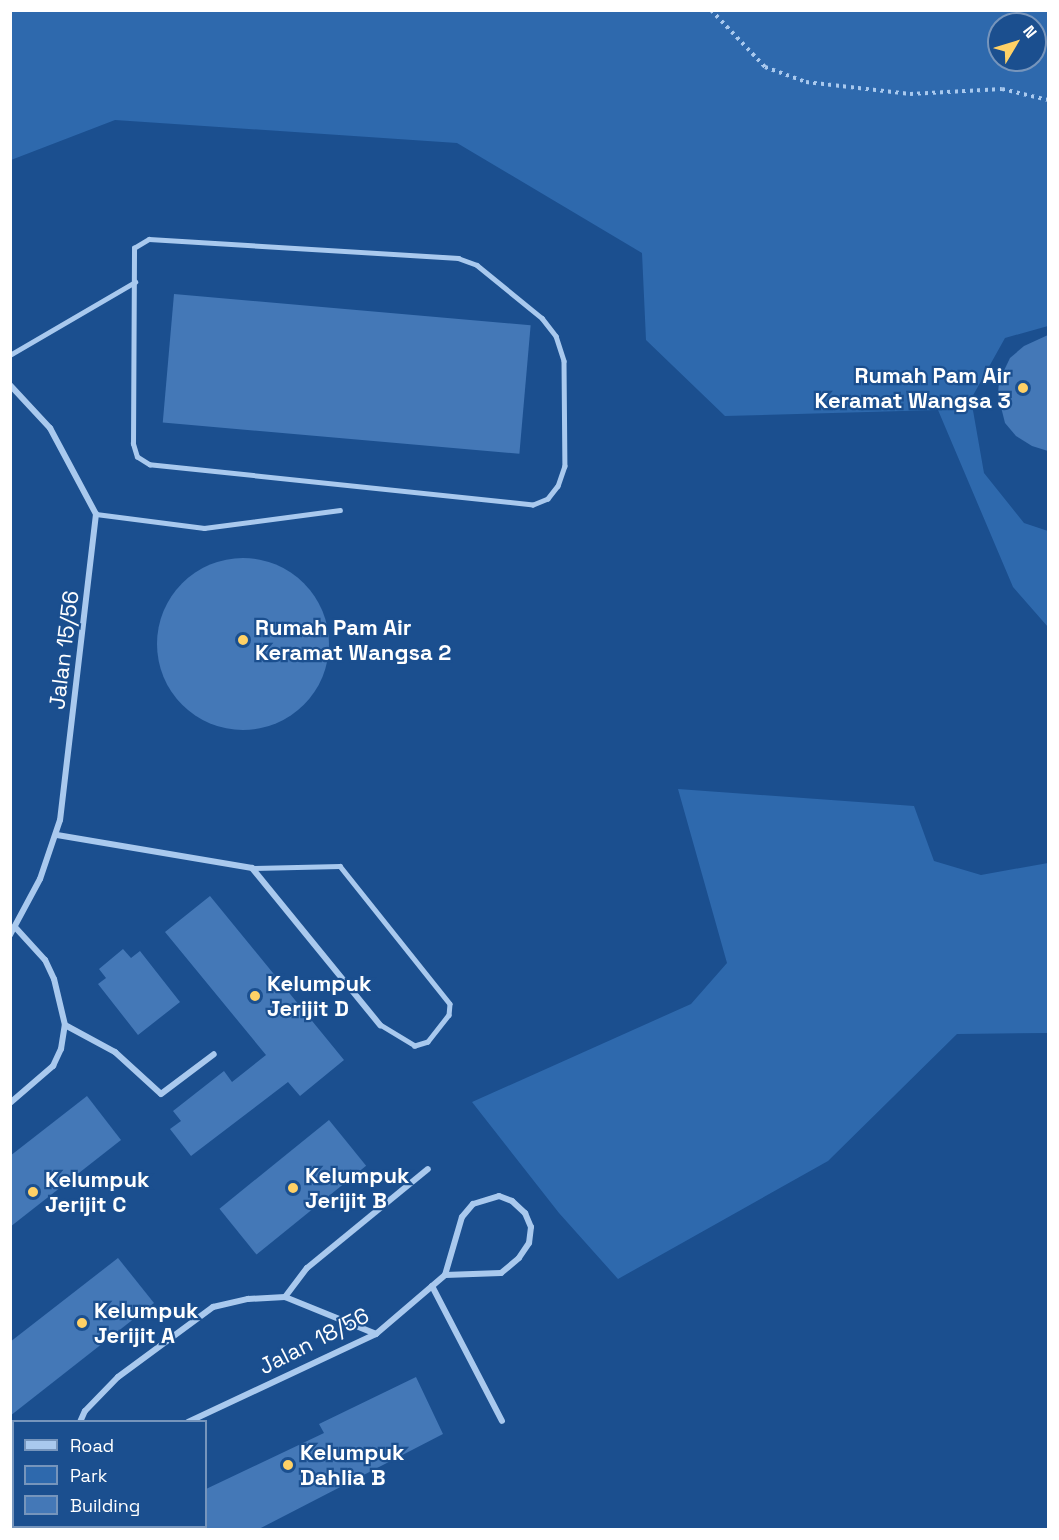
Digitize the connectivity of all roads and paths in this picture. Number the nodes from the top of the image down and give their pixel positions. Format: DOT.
graph roads {
  1 [pos="711,10"];
  2 [pos="1048,100"];
  3 [pos="135,282"];
  4 [pos="10,355"];
  5 [pos="10,385"];
  6 [pos="340,510"];
  7 [pos="96,514"];
  8 [pos="57,835"];
  9 [pos="252,868"];
  10 [pos="15,927"];
  11 [pos="10,935"];
  12 [pos="65,1025"];
  13 [pos="380,1025"];
  14 [pos="214,1054"];
  15 [pos="10,1102"];
  16 [pos="428,1169"];
  17 [pos="444,1275"];
  18 [pos="432,1286"];
  19 [pos="285,1296"];
  20 [pos="376,1334"];
  21 [pos="81,1420"];
  22 [pos="192,1420"];
  23 [pos="502,1421"];
  1 -- 2 [label="path"];
  3 -- 3 [label="lane"];
  3 -- 4 [label="lane"];
  5 -- 7 [label="street"];
  6 -- 7 [label="lane"];
  7 -- 8 [label="street, Jalan 15/56"];
  8 -- 9 [label="street"];
  8 -- 10 [label="street, Jalan 15/56"];
  9 -- 13 [label="street"];
  9 -- 13 [label="lane"];
  10 -- 11 [label="street, Jalan 15/56"];
  10 -- 12 [label="street"];
  12 -- 14 [label="street"];
  12 -- 15 [label="street"];
  16 -- 19 [label="street"];
  17 -- 17 [label="street"];
  17 -- 18 [label="street, Jalan 18/56"];
  18 -- 20 [label="street, Jalan 18/56"];
  18 -- 23 [label="street"];
  19 -- 20 [label="street"];
  19 -- 21 [label="street"];
  20 -- 22 [label="street, Jalan 18/56"];
}
